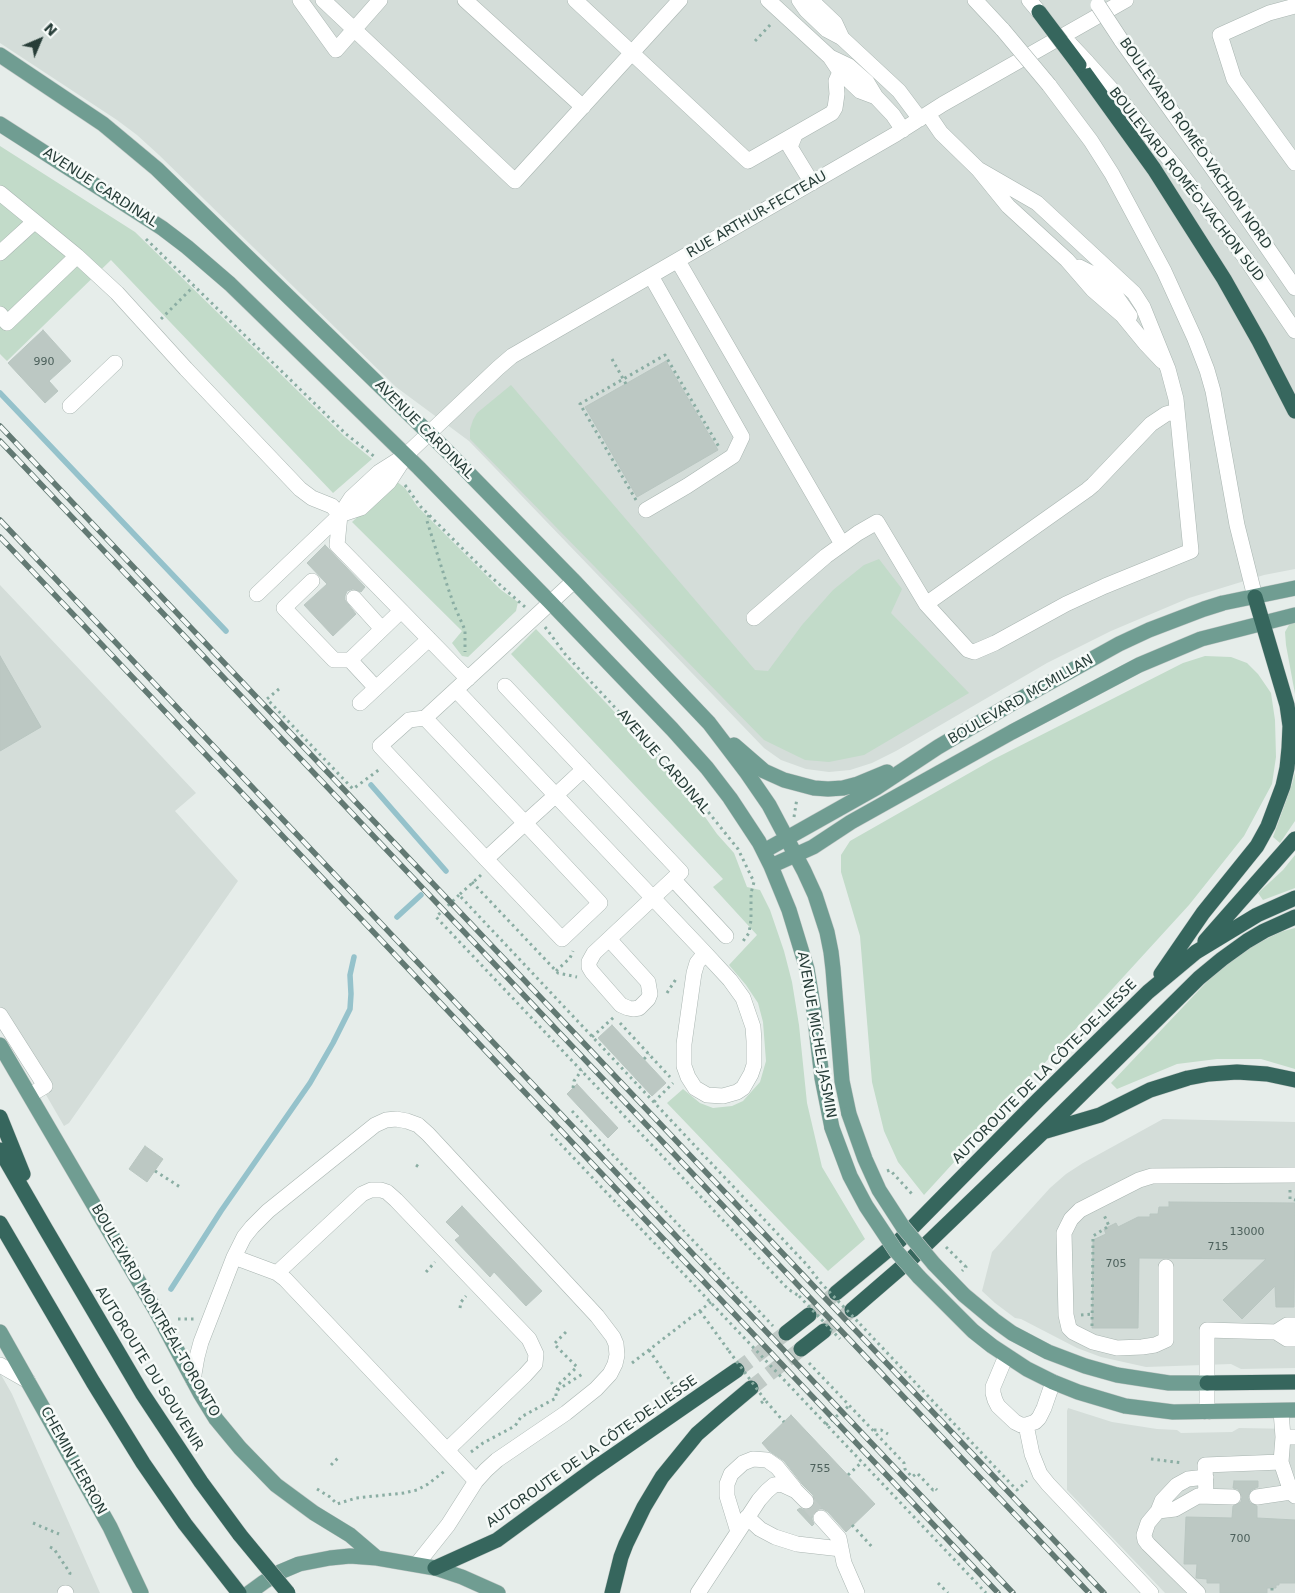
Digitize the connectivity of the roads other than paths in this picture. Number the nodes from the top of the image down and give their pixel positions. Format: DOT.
graph roads {
  1 [pos="300,0"];
  2 [pos="323,0"];
  3 [pos="380,0"];
  4 [pos="465,0"];
  5 [pos="574,0"];
  6 [pos="680,0"];
  7 [pos="768,0"];
  8 [pos="799,0"];
  9 [pos="808,0"];
  10 [pos="975,0"];
  11 [pos="1029,0"];
  12 [pos="1126,0"];
  13 [pos="1095,2"];
  14 [pos="1295,6"];
  15 [pos="1040,12"];
  16 [pos="354,29"];
  17 [pos="842,38"];
  18 [pos="632,53"];
  19 [pos="0,56"];
  20 [pos="830,57"];
  21 [pos="1082,63"];
  22 [pos="840,72"];
  23 [pos="876,97"];
  24 [pos="583,106"];
  25 [pos="924,117"];
  26 [pos="0,124"];
  27 [pos="902,130"];
  28 [pos="795,135"];
  29 [pos="1295,164"];
  30 [pos="978,168"];
  31 [pos="812,183"];
  32 [pos="0,194"];
  33 [pos="34,222"];
  34 [pos="0,253"];
  35 [pos="77,256"];
  36 [pos="678,261"];
  37 [pos="651,276"];
  38 [pos="1295,288"];
  39 [pos="0,314"];
  40 [pos="1295,332"];
  41 [pos="1149,342"];
  42 [pos="115,363"];
  43 [pos="70,406"];
  44 [pos="1177,411"];
  45 [pos="1295,412"];
  46 [pos="429,434"];
  47 [pos="406,455"];
  48 [pos="645,503"];
  49 [pos="340,515"];
  50 [pos="842,544"];
  51 [pos="312,581"];
  52 [pos="574,581"];
  53 [pos="1295,588"];
  54 [pos="257,594"];
  55 [pos="1255,597"];
  56 [pos="354,598"];
  57 [pos="550,602"];
  58 [pos="926,604"];
  59 [pos="401,611"];
  60 [pos="1295,615"];
  61 [pos="754,618"];
  62 [pos="1262,623"];
  63 [pos="382,629"];
  64 [pos="429,639"];
  65 [pos="350,660"];
  66 [pos="464,676"];
  67 [pos="505,686"];
  68 [pos="376,688"];
  69 [pos="456,690"];
  70 [pos="360,704"];
  71 [pos="425,718"];
  72 [pos="709,723"];
  73 [pos="938,747"];
  74 [pos="584,769"];
  75 [pos="556,795"];
  76 [pos="525,823"];
  77 [pos="787,838"];
  78 [pos="1295,839"];
  79 [pos="764,851"];
  80 [pos="796,855"];
  81 [pos="484,866"];
  82 [pos="771,866"];
  83 [pos="673,879"];
  84 [pos="653,898"];
  85 [pos="1295,898"];
  86 [pos="1295,917"];
  87 [pos="726,936"];
  88 [pos="609,939"];
  89 [pos="1196,952"];
  90 [pos="705,953"];
  91 [pos="1148,992"];
  92 [pos="0,1015"];
  93 [pos="0,1045"];
  94 [pos="1295,1080"];
  95 [pos="30,1095"];
  96 [pos="0,1117"];
  97 [pos="1044,1131"];
  98 [pos="0,1150"];
  99 [pos="1295,1175"];
  100 [pos="0,1223"];
  101 [pos="45,1228"];
  102 [pos="234,1257"];
  103 [pos="1166,1266"];
  104 [pos="277,1273"];
  105 [pos="836,1293"];
  106 [pos="852,1310"];
  107 [pos="809,1315"];
  108 [pos="1295,1325"];
  109 [pos="781,1331"];
  110 [pos="824,1331"];
  111 [pos="0,1332"];
  112 [pos="1276,1332"];
  113 [pos="1295,1339"];
  114 [pos="802,1353"];
  115 [pos="1006,1356"];
  116 [pos="0,1365"];
  117 [pos="737,1370"];
  118 [pos="193,1380"];
  119 [pos="28,1381"];
  120 [pos="1053,1382"];
  121 [pos="1295,1382"];
  122 [pos="1207,1384"];
  123 [pos="751,1388"];
  124 [pos="1288,1411"];
  125 [pos="1206,1412"];
  126 [pos="1026,1425"];
  127 [pos="1289,1437"];
  128 [pos="447,1450"];
  129 [pos="1281,1462"];
  130 [pos="1206,1477"];
  131 [pos="476,1481"];
  132 [pos="1293,1494"];
  133 [pos="1206,1496"];
  134 [pos="1233,1497"];
  135 [pos="1257,1498"];
  136 [pos="1158,1511"];
  137 [pos="747,1517"];
  138 [pos="821,1518"];
  139 [pos="738,1532"];
  140 [pos="841,1549"];
  141 [pos="377,1558"];
  142 [pos="417,1564"];
  143 [pos="435,1568"];
  144 [pos="141,1593"];
  145 [pos="239,1593"];
  146 [pos="249,1593"];
  147 [pos="288,1593"];
  148 [pos="498,1593"];
  149 [pos="612,1593"];
  150 [pos="698,1593"];
  151 [pos="857,1593"];
  152 [pos="1151,1593"];
  153 [pos="1198,1593"];
  1 -- 16 [label="street"];
  2 -- 16 [label="street"];
  3 -- 16 [label="street"];
  4 -- 24 [label="street"];
  5 -- 18 [label="street"];
  6 -- 18 [label="street"];
  7 -- 20 [label="street"];
  8 -- 17 [label="street"];
  9 -- 17 [label="street"];
  10 -- 55 [label="street, bridge"];
  11 -- 15 [label="street"];
  12 -- 25 [label="street, RUE ARTHUR-FECTEAU"];
  13 -- 38 [label="street, BOULEVARD ROMÉO-VACHON NORD, bridge"];
  14 -- 29 [label="street"];
  15 -- 21 [label="highway, bridge"];
  16 -- 24 [label="street"];
  17 -- 25 [label="street"];
  18 -- 24 [label="street"];
  18 -- 28 [label="street"];
  19 -- 46 [label="main road, AVENUE CARDINAL"];
  20 -- 22 [label="street"];
  20 -- 23 [label="street"];
  21 -- 40 [label="street, BOULEVARD ROMÉO-VACHON SUD"];
  21 -- 45 [label="highway"];
  22 -- 23 [label="street"];
  22 -- 28 [label="street"];
  23 -- 27 [label="street"];
  25 -- 27 [label="street, RUE ARTHUR-FECTEAU"];
  25 -- 30 [label="street"];
  26 -- 47 [label="main road, AVENUE CARDINAL"];
  27 -- 31 [label="street, RUE ARTHUR-FECTEAU"];
  28 -- 31 [label="street"];
  30 -- 41 [label="street"];
  30 -- 41 [label="street"];
  31 -- 36 [label="street, RUE ARTHUR-FECTEAU"];
  32 -- 33 [label="street"];
  33 -- 34 [label="street"];
  33 -- 35 [label="street"];
  35 -- 39 [label="street"];
  35 -- 49 [label="street"];
  36 -- 37 [label="street, RUE ARTHUR-FECTEAU"];
  36 -- 50 [label="street"];
  37 -- 46 [label="street, RUE ARTHUR-FECTEAU"];
  37 -- 48 [label="street"];
  41 -- 44 [label="street"];
  42 -- 43 [label="street"];
  44 -- 58 [label="street"];
  44 -- 58 [label="street"];
  46 -- 47 [label="street, RUE ARTHUR-FECTEAU"];
  46 -- 52 [label="main road, AVENUE CARDINAL"];
  47 -- 49 [label="street, RUE ARTHUR-FECTEAU"];
  47 -- 57 [label="main road, AVENUE CARDINAL"];
  49 -- 54 [label="street"];
  49 -- 59 [label="street"];
  50 -- 58 [label="street"];
  50 -- 61 [label="street"];
  51 -- 65 [label="street"];
  52 -- 57 [label="street"];
  52 -- 72 [label="main road, AVENUE CARDINAL"];
  53 -- 55 [label="main road, BOULEVARD MCMILLAN"];
  55 -- 62 [label="highway"];
  55 -- 73 [label="main road, BOULEVARD MCMILLAN"];
  56 -- 63 [label="street"];
  57 -- 66 [label="street"];
  57 -- 79 [label="main road, AVENUE CARDINAL"];
  59 -- 63 [label="street"];
  59 -- 64 [label="street"];
  60 -- 62 [label="main road, BOULEVARD MCMILLAN"];
  62 -- 80 [label="main road, BOULEVARD MCMILLAN"];
  62 -- 91 [label="highway"];
  63 -- 65 [label="street"];
  64 -- 66 [label="street"];
  64 -- 68 [label="street"];
  65 -- 68 [label="street"];
  66 -- 69 [label="street"];
  67 -- 74 [label="street"];
  68 -- 70 [label="street"];
  69 -- 71 [label="street"];
  69 -- 75 [label="street"];
  71 -- 76 [label="street"];
  71 -- 81 [label="street"];
  72 -- 73 [label="main road"];
  72 -- 77 [label="main road, AVENUE CARDINAL"];
  73 -- 77 [label="main road, BOULEVARD MCMILLAN"];
  74 -- 75 [label="street"];
  74 -- 83 [label="street"];
  75 -- 76 [label="street"];
  75 -- 84 [label="street"];
  76 -- 81 [label="street"];
  76 -- 81 [label="street"];
  77 -- 79 [label="main road, BOULEVARD MCMILLAN"];
  77 -- 80 [label="main road, AVENUE CARDINAL"];
  78 -- 89 [label="highway"];
  79 -- 82 [label="main road, AVENUE CARDINAL"];
  80 -- 82 [label="main road, BOULEVARD MCMILLAN"];
  80 -- 122 [label="main road, AVENUE MICHEL-JASMIN, bridge"];
  82 -- 115 [label="main road, AVENUE MICHEL-JASMIN, bridge"];
  83 -- 84 [label="street"];
  83 -- 87 [label="street"];
  84 -- 88 [label="street"];
  84 -- 90 [label="street"];
  85 -- 89 [label="highway, AUTOROUTE DE LA CÔTE-DE-LIESSE"];
  86 -- 97 [label="highway"];
  88 -- 88 [label="street"];
  89 -- 91 [label="highway, AUTOROUTE DE LA CÔTE-DE-LIESSE"];
  90 -- 90 [label="street"];
  91 -- 105 [label="highway, AUTOROUTE DE LA CÔTE-DE-LIESSE"];
  92 -- 95 [label="street"];
  93 -- 95 [label="main road, BOULEVARD MONTRÉAL-TORONTO"];
  94 -- 97 [label="highway"];
  95 -- 118 [label="main road, BOULEVARD MONTRÉAL-TORONTO"];
  96 -- 101 [label="highway"];
  97 -- 106 [label="highway"];
  98 -- 101 [label="highway, AUTOROUTE DU SOUVENIR"];
  99 -- 103 [label="street"];
  100 -- 145 [label="highway"];
  101 -- 147 [label="highway, AUTOROUTE DU SOUVENIR, bridge"];
  102 -- 104 [label="street"];
  102 -- 118 [label="street"];
  102 -- 131 [label="street"];
  104 -- 128 [label="street"];
  104 -- 128 [label="street"];
  107 -- 109 [label="highway"];
  108 -- 112 [label="street"];
  110 -- 114 [label="highway"];
  111 -- 119 [label="main road, CHEMIN HERRON"];
  112 -- 113 [label="street"];
  112 -- 122 [label="street"];
  115 -- 120 [label="main road, AVENUE MICHEL-JASMIN"];
  115 -- 126 [label="street"];
  116 -- 119 [label="street"];
  117 -- 143 [label="highway, AUTOROUTE DE LA CÔTE-DE-LIESSE"];
  118 -- 141 [label="main road, BOULEVARD MONTRÉAL-TORONTO"];
  119 -- 144 [label="main road, CHEMIN HERRON"];
  120 -- 125 [label="main road, AVENUE MICHEL-JASMIN"];
  120 -- 126 [label="street"];
  121 -- 122 [label="highway"];
  122 -- 125 [label="street"];
  123 -- 149 [label="highway"];
  124 -- 125 [label="main road, AVENUE MICHEL-JASMIN"];
  124 -- 127 [label="street"];
  126 -- 152 [label="street"];
  127 -- 129 [label="street"];
  128 -- 131 [label="street"];
  129 -- 130 [label="street"];
  129 -- 132 [label="street"];
  130 -- 133 [label="street"];
  130 -- 136 [label="street"];
  131 -- 142 [label="street"];
  132 -- 135 [label="street"];
  133 -- 134 [label="street"];
  133 -- 136 [label="street"];
  136 -- 153 [label="street"];
  137 -- 139 [label="street"];
  137 -- 139 [label="street"];
  137 -- 140 [label="street"];
  138 -- 140 [label="street"];
  139 -- 150 [label="street"];
  140 -- 151 [label="street"];
  141 -- 142 [label="main road"];
  141 -- 146 [label="main road"];
  142 -- 143 [label="main road"];
  143 -- 148 [label="main road"];
}
